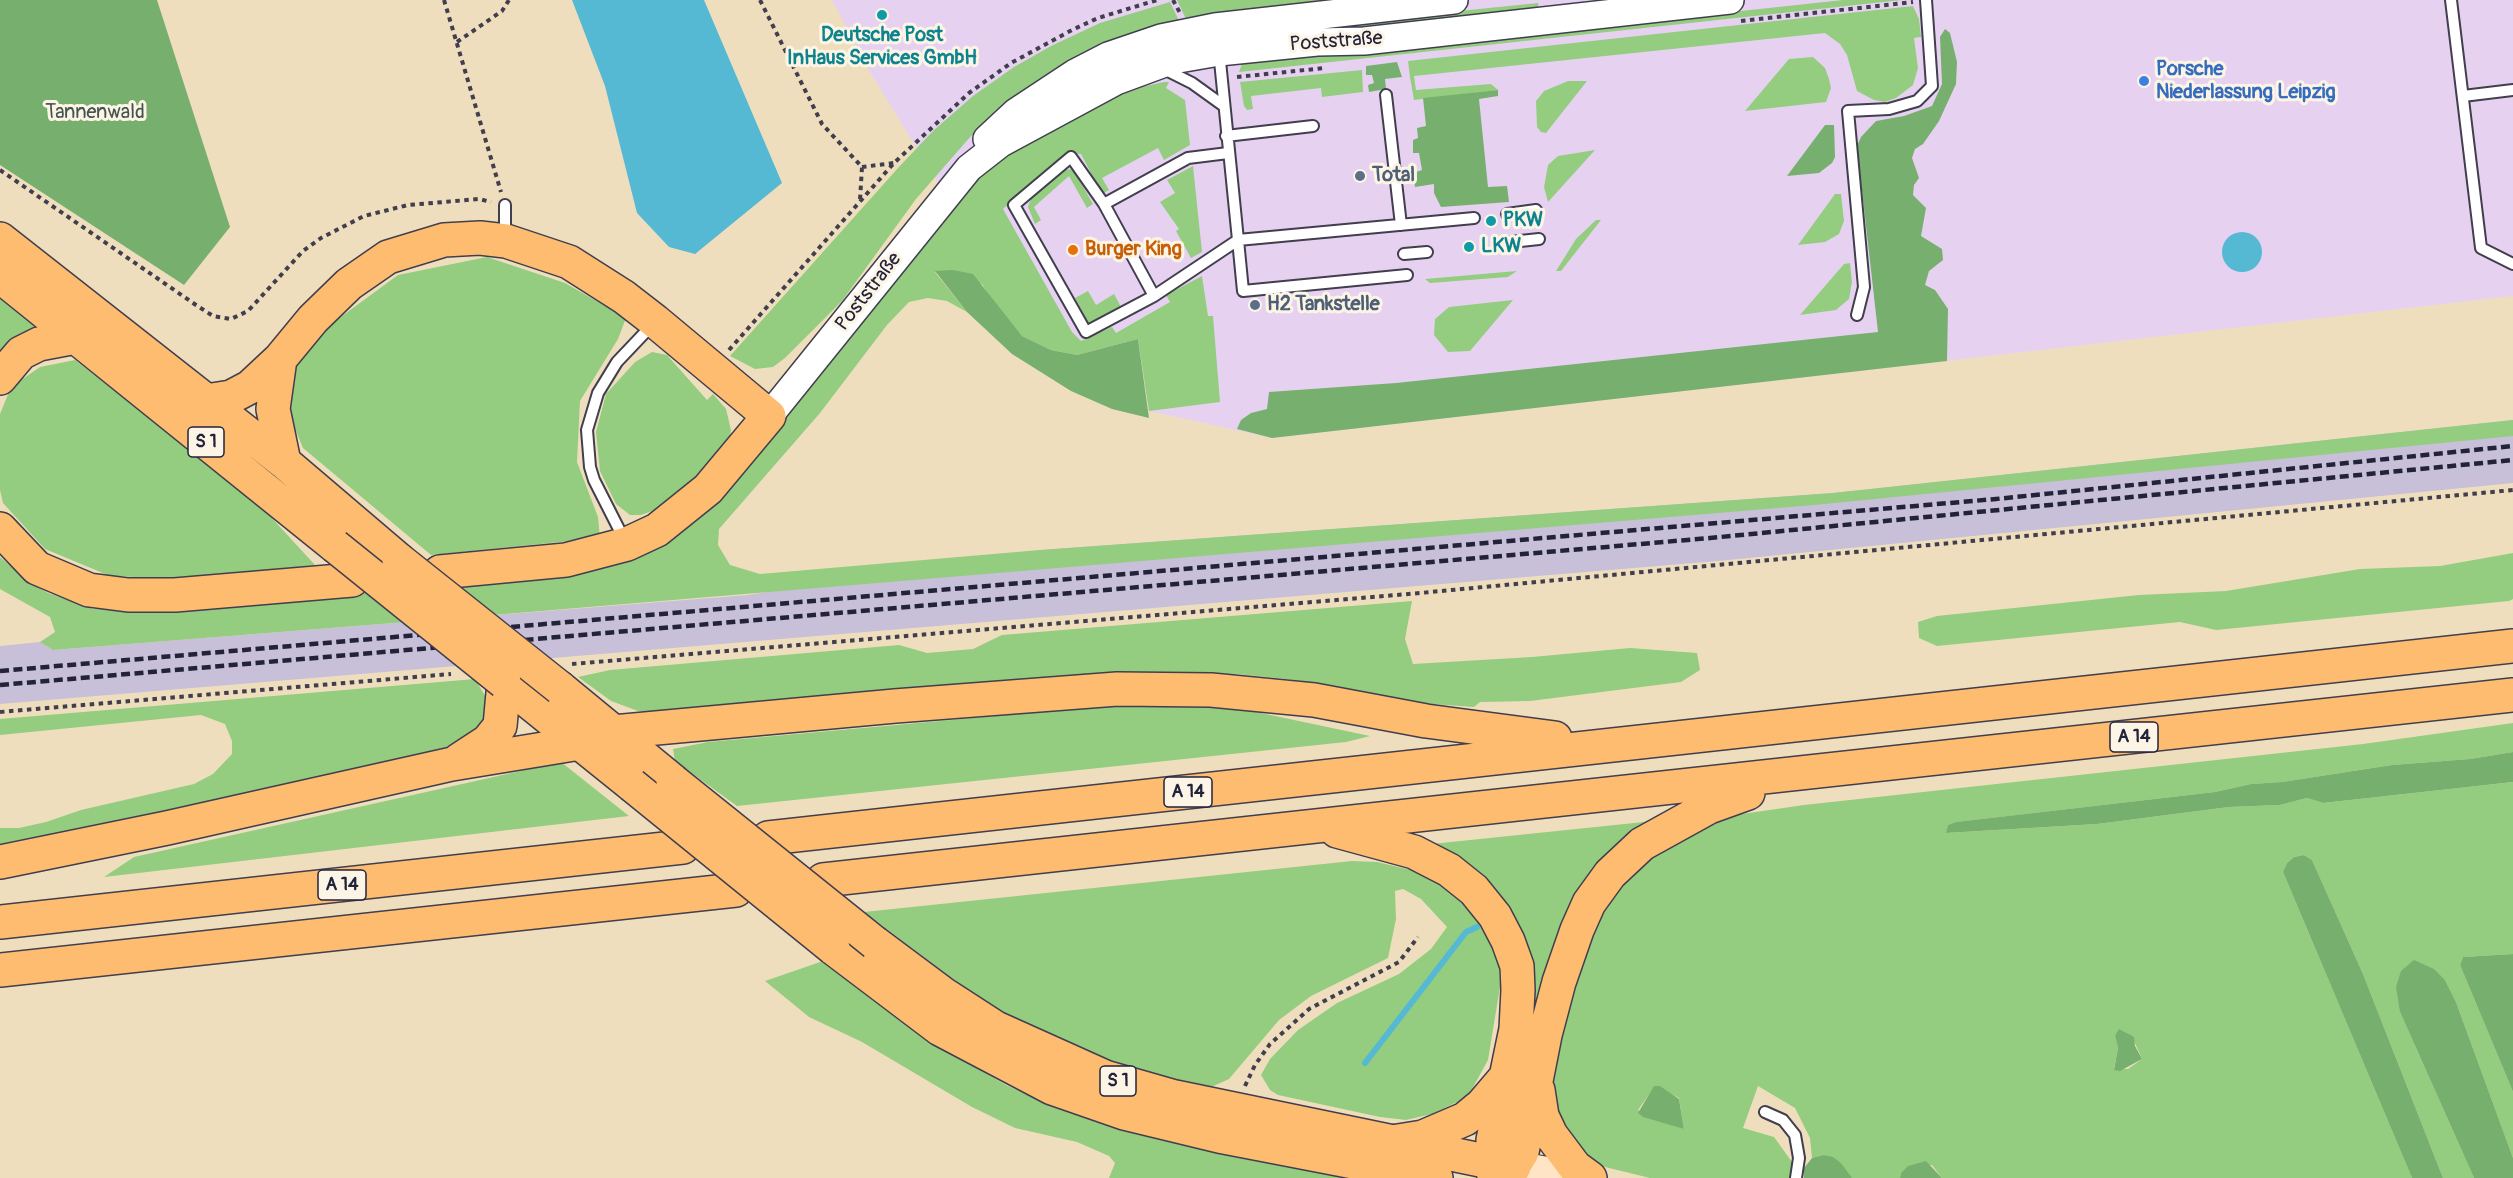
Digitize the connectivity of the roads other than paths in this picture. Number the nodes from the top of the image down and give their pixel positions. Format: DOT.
graph roads {
  1 [pos="1454,0"];
  2 [pos="1730,0"];
  3 [pos="1926,0"];
  4 [pos="2451,0"];
  5 [pos="1217,39"];
  6 [pos="1157,66"];
  7 [pos="2513,90"];
  8 [pos="1386,95"];
  9 [pos="2463,96"];
  10 [pos="1224,106"];
  11 [pos="1313,126"];
  12 [pos="1226,136"];
  13 [pos="1228,153"];
  14 [pos="969,168"];
  15 [pos="1104,204"];
  16 [pos="505,205"];
  17 [pos="1536,210"];
  18 [pos="1507,214"];
  19 [pos="1474,218"];
  20 [pos="1401,225"];
  21 [pos="1539,239"];
  22 [pos="0,240"];
  23 [pos="1238,240"];
  24 [pos="506,241"];
  25 [pos="1510,243"];
  26 [pos="1427,252"];
  27 [pos="1404,254"];
  28 [pos="2513,264"];
  29 [pos="1407,275"];
  30 [pos="0,276"];
  31 [pos="1154,296"];
  32 [pos="1857,315"];
  33 [pos="655,321"];
  34 [pos="76,337"];
  35 [pos="280,359"];
  36 [pos="0,378"];
  37 [pos="206,401"];
  38 [pos="769,416"];
  39 [pos="284,462"];
  40 [pos="0,530"];
  41 [pos="627,544"];
  42 [pos="440,572"];
  43 [pos="352,580"];
  44 [pos="2513,646"];
  45 [pos="2513,695"];
  46 [pos="516,710"];
  47 [pos="613,732"];
  48 [pos="580,743"];
  49 [pos="1607,744"];
  50 [pos="452,764"];
  51 [pos="1801,774"];
  52 [pos="1321,826"];
  53 [pos="768,838"];
  54 [pos="683,847"];
  55 [pos="0,862"];
  56 [pos="823,880"];
  57 [pos="736,890"];
  58 [pos="0,922"];
  59 [pos="0,970"];
  60 [pos="1521,1080"];
  61 [pos="1765,1112"];
  62 [pos="1392,1142"];
  63 [pos="1502,1171"];
  64 [pos="1436,1178"];
  65 [pos="1574,1178"];
  66 [pos="1590,1178"];
  67 [pos="1796,1178"];
  1 -- 5 [label="street, Poststraße"];
  2 -- 5 [label="street, Poststraße"];
  3 -- 32 [label="lane"];
  4 -- 9 [label="lane"];
  5 -- 6 [label="street, Poststraße"];
  5 -- 10 [label="lane"];
  5 -- 14 [label="street, Poststraße"];
  6 -- 10 [label="lane"];
  6 -- 14 [label="street, Poststraße"];
  7 -- 9 [label="lane"];
  8 -- 20 [label="lane"];
  9 -- 28 [label="lane"];
  10 -- 12 [label="lane"];
  11 -- 12 [label="lane"];
  12 -- 13 [label="lane"];
  13 -- 15 [label="lane"];
  13 -- 23 [label="lane"];
  14 -- 38 [label="street, Poststraße"];
  15 -- 31 [label="lane"];
  15 -- 31 [label="lane"];
  16 -- 24 [label="lane"];
  17 -- 18 [label="lane"];
  19 -- 20 [label="lane"];
  20 -- 23 [label="lane"];
  21 -- 25 [label="lane"];
  22 -- 37 [label="main road, S 1"];
  23 -- 29 [label="lane"];
  23 -- 31 [label="lane"];
  24 -- 33 [label="main road"];
  24 -- 35 [label="main road"];
  26 -- 27 [label="lane"];
  30 -- 34 [label="main road, S 1"];
  33 -- 38 [label="main road"];
  33 -- 41 [label="lane"];
  34 -- 36 [label="main road"];
  34 -- 46 [label="main road, S 1, bridge"];
  35 -- 37 [label="main road"];
  35 -- 39 [label="main road"];
  37 -- 39 [label="main road, S 1"];
  38 -- 41 [label="main road"];
  39 -- 47 [label="main road, S 1, bridge"];
  40 -- 43 [label="main road"];
  41 -- 42 [label="main road"];
  44 -- 49 [label="main road, A 14"];
  45 -- 51 [label="main road, A 14"];
  46 -- 48 [label="main road, S 1"];
  46 -- 50 [label="main road"];
  47 -- 48 [label="main road"];
  47 -- 49 [label="main road"];
  47 -- 62 [label="main road, S 1, bridge"];
  48 -- 50 [label="main road"];
  48 -- 64 [label="main road, S 1, bridge"];
  49 -- 53 [label="main road, A 14"];
  50 -- 55 [label="main road"];
  51 -- 52 [label="main road, A 14"];
  51 -- 60 [label="main road"];
  52 -- 56 [label="main road, A 14"];
  52 -- 60 [label="main road"];
  54 -- 58 [label="main road, A 14"];
  57 -- 59 [label="main road"];
  60 -- 62 [label="main road"];
  60 -- 63 [label="main road"];
  60 -- 66 [label="main road"];
  61 -- 67 [label="lane"];
  62 -- 63 [label="main road, S 1"];
  63 -- 65 [label="main road, S 1"];
}
